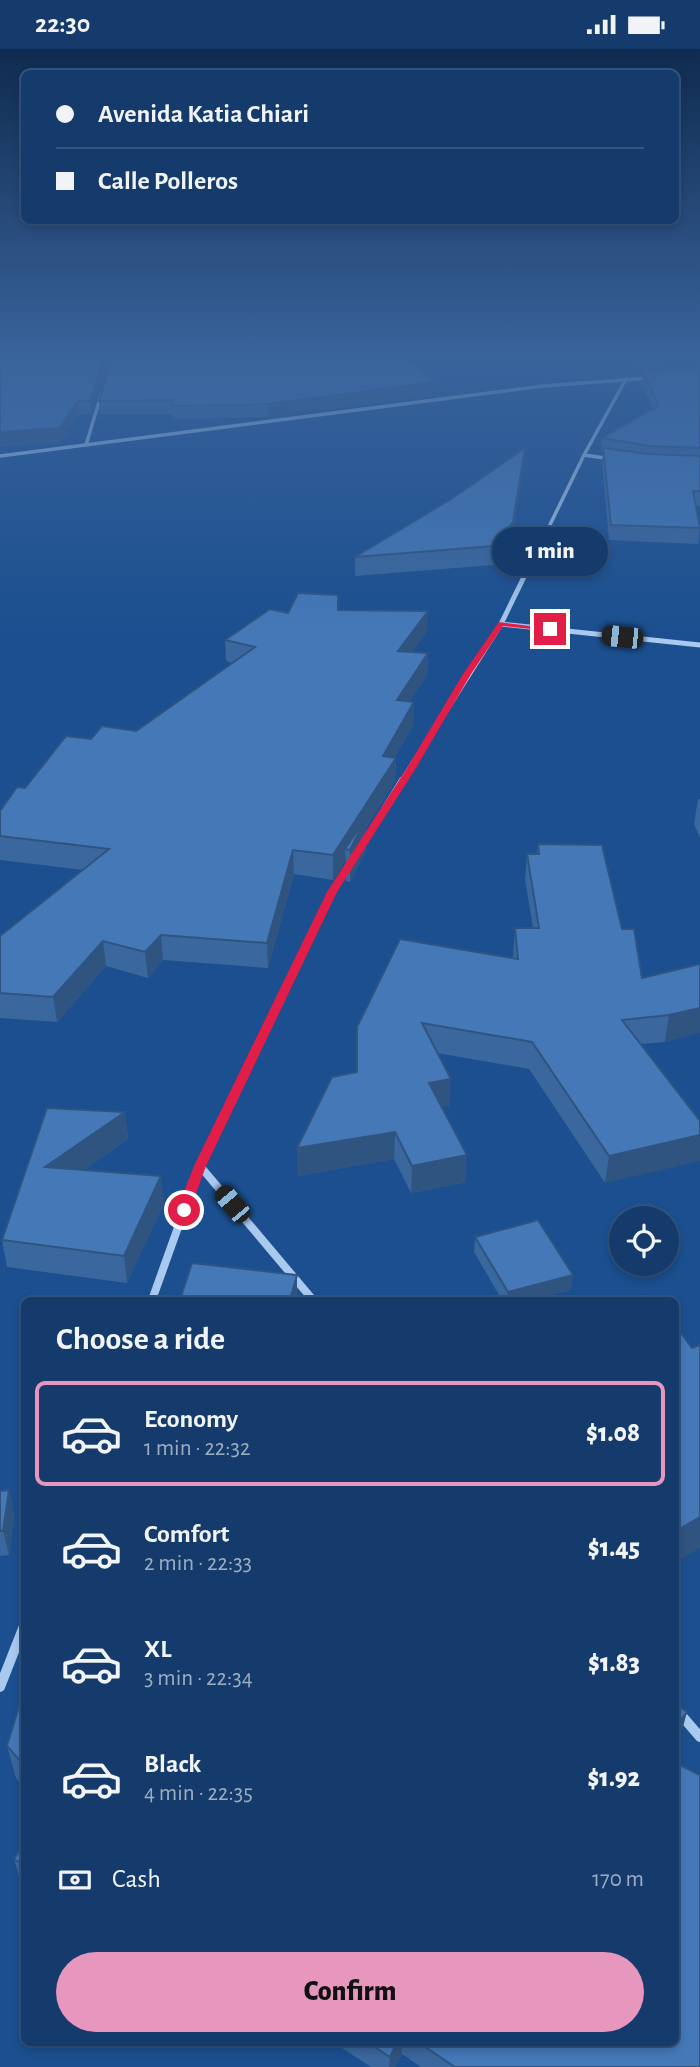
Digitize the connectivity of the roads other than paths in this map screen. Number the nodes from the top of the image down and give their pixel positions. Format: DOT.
graph roads {
  1 [pos="92,444"];
  2 [pos="590,444"];
  3 [pos="86,445"];
  4 [pos="0,456"];
  5 [pos="584,456"];
  6 [pos="622,460"];
  7 [pos="501,624"];
  8 [pos="700,645"];
  9 [pos="200,1166"];
  10 [pos="153,1297"];
  11 [pos="310,1297"];
  12 [pos="21,1634"];
  13 [pos="0,1687"];
  14 [pos="679,1712"];
  15 [pos="700,1737"];
  1 -- 3 [label="street"];
  2 -- 5 [label="street"];
  3 -- 4 [label="street"];
  5 -- 6 [label="street"];
  5 -- 7 [label="street"];
  7 -- 8 [label="street"];
  7 -- 9 [label="street"];
  9 -- 10 [label="street"];
  9 -- 11 [label="street"];
  12 -- 13 [label="street"];
  14 -- 15 [label="street"];
}
